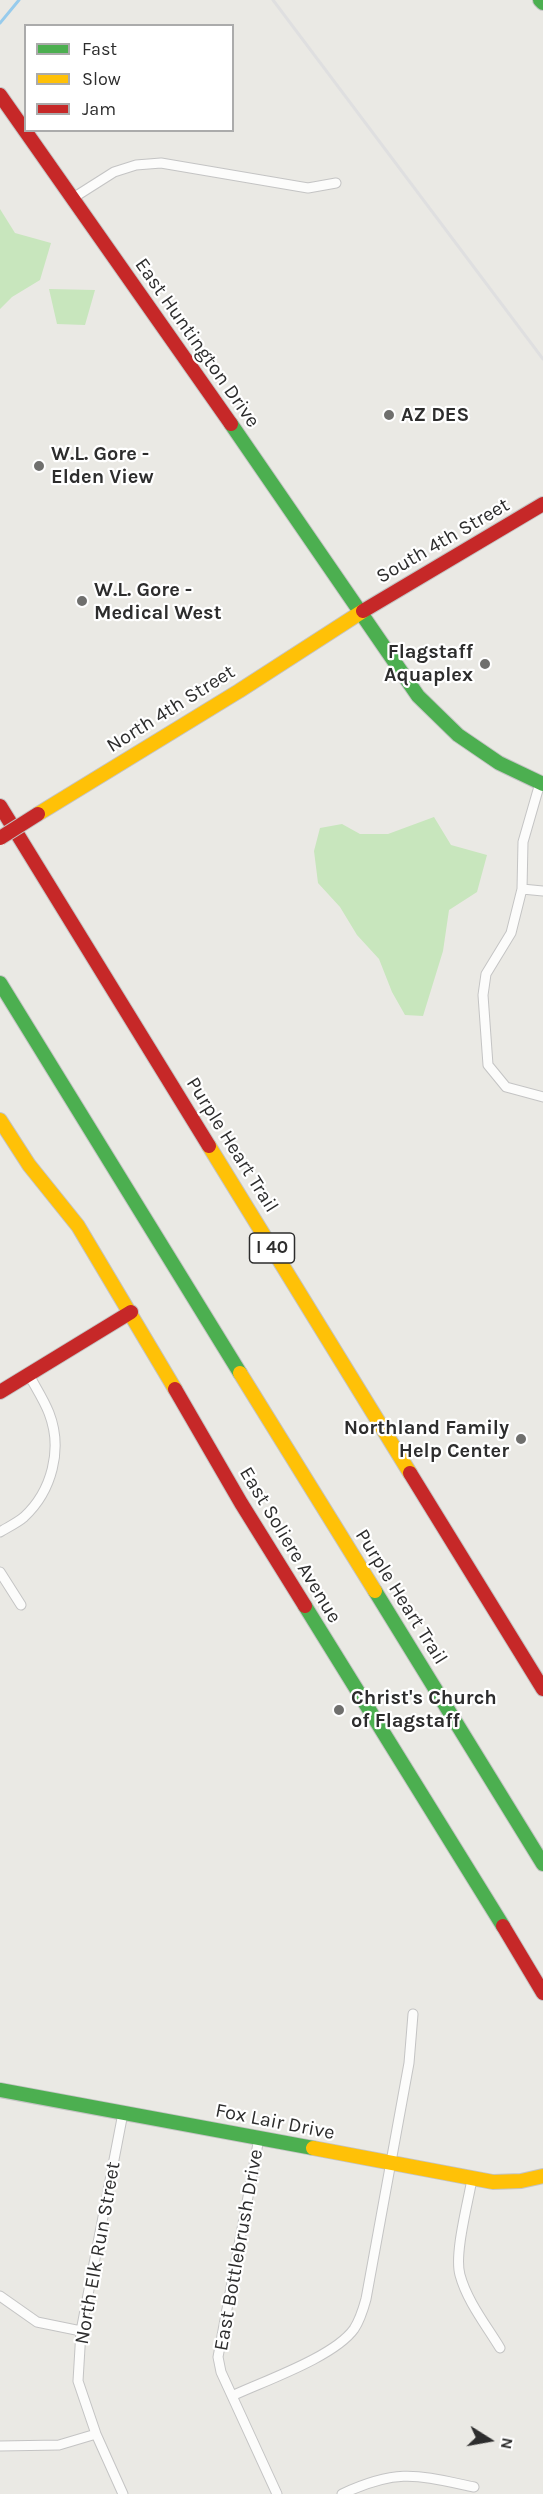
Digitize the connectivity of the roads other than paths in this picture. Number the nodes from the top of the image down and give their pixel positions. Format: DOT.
graph roads {
  1 [pos="0,94"];
  2 [pos="24,128"];
  3 [pos="27,132"];
  4 [pos="336,183"];
  5 [pos="73,198"];
  6 [pos="543,504"];
  7 [pos="362,612"];
  8 [pos="542,784"];
  9 [pos="0,806"];
  10 [pos="0,838"];
  11 [pos="522,889"];
  12 [pos="543,891"];
  13 [pos="0,983"];
  14 [pos="543,1097"];
  15 [pos="2,1126"];
  16 [pos="131,1312"];
  17 [pos="29,1375"];
  18 [pos="0,1392"];
  19 [pos="0,1532"];
  20 [pos="0,1572"];
  21 [pos="21,1605"];
  22 [pos="543,1689"];
  23 [pos="543,1864"];
  24 [pos="543,1993"];
  25 [pos="413,2014"];
  26 [pos="0,2090"];
  27 [pos="123,2113"];
  28 [pos="259,2138"];
  29 [pos="390,2164"];
  30 [pos="543,2176"];
  31 [pos="472,2179"];
  32 [pos="0,2296"];
  33 [pos="81,2331"];
  34 [pos="500,2348"];
  35 [pos="232,2396"];
  36 [pos="96,2434"];
  37 [pos="0,2446"];
  38 [pos="474,2487"];
  39 [pos="123,2494"];
  40 [pos="276,2494"];
  41 [pos="342,2494"];
  1 -- 2 [label="main road, East Huntington Drive"];
  3 -- 5 [label="main road, East Huntington Drive"];
  4 -- 5 [label="street"];
  5 -- 7 [label="main road, East Huntington Drive"];
  6 -- 7 [label="main road, South 4th Street"];
  7 -- 8 [label="main road, East Huntington Drive"];
  7 -- 10 [label="main road, North 4th Street, bridge"];
  8 -- 11 [label="street"];
  9 -- 22 [label="main road, Purple Heart Trail / I 40"];
  11 -- 12 [label="street"];
  11 -- 14 [label="street"];
  13 -- 23 [label="main road, Purple Heart Trail"];
  15 -- 16 [label="main road, East Soliere Avenue"];
  16 -- 17 [label="main road"];
  16 -- 24 [label="main road, East Soliere Avenue"];
  17 -- 18 [label="main road"];
  17 -- 19 [label="street"];
  20 -- 21 [label="street"];
  25 -- 29 [label="street"];
  26 -- 27 [label="main road, Fox Lair Drive"];
  27 -- 28 [label="main road, Fox Lair Drive"];
  27 -- 33 [label="street, North Elk Run Street"];
  28 -- 29 [label="main road, Fox Lair Drive"];
  28 -- 35 [label="street, East Bottlebrush Drive"];
  29 -- 31 [label="main road, Fox Lair Drive"];
  29 -- 35 [label="street"];
  30 -- 31 [label="main road, Fox Lair Drive"];
  31 -- 34 [label="street"];
  32 -- 33 [label="street"];
  33 -- 36 [label="street, North Elk Run Street"];
  35 -- 40 [label="street, East Bottlebrush Drive"];
  36 -- 37 [label="street"];
  36 -- 39 [label="street, North Elk Run Street"];
  38 -- 41 [label="street"];
}
